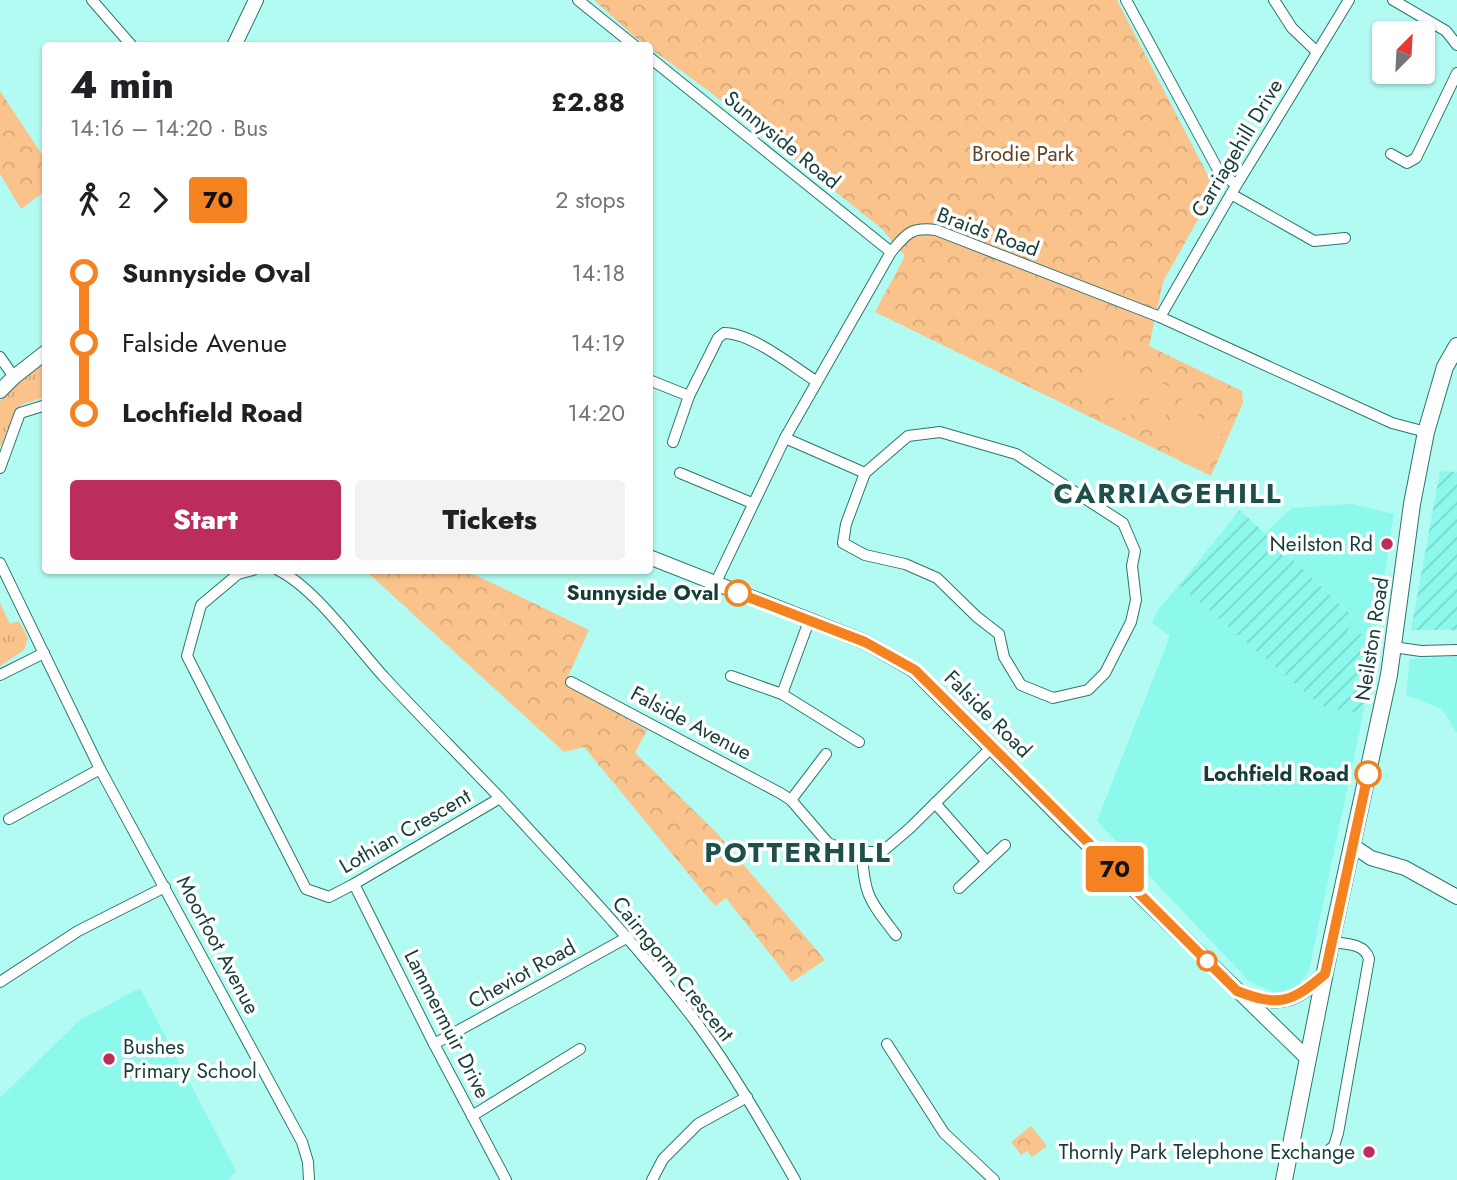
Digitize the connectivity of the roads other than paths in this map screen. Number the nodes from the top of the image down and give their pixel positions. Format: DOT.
graph roads {
  1 [pos="92,0"];
  2 [pos="256,0"];
  3 [pos="578,0"];
  4 [pos="1125,0"];
  5 [pos="1275,0"];
  6 [pos="1349,0"];
  7 [pos="1393,0"];
  8 [pos="129,42"];
  9 [pos="236,42"];
  10 [pos="630,42"];
  11 [pos="1457,45"];
  12 [pos="1317,52"];
  13 [pos="653,60"];
  14 [pos="1457,73"];
  15 [pos="1391,153"];
  16 [pos="1233,189"];
  17 [pos="1345,238"];
  18 [pos="891,252"];
  19 [pos="1160,317"];
  20 [pos="1457,346"];
  21 [pos="42,355"];
  22 [pos="0,357"];
  23 [pos="14,377"];
  24 [pos="816,381"];
  25 [pos="653,382"];
  26 [pos="0,391"];
  27 [pos="689,396"];
  28 [pos="42,406"];
  29 [pos="1426,432"];
  30 [pos="785,439"];
  31 [pos="673,442"];
  32 [pos="0,468"];
  33 [pos="680,472"];
  34 [pos="865,473"];
  35 [pos="752,503"];
  36 [pos="653,559"];
  37 [pos="0,564"];
  38 [pos="238,574"];
  39 [pos="286,574"];
  40 [pos="715,583"];
  41 [pos="809,621"];
  42 [pos="1393,647"];
  43 [pos="1457,650"];
  44 [pos="44,653"];
  45 [pos="0,675"];
  46 [pos="731,676"];
  47 [pos="571,682"];
  48 [pos="782,694"];
  49 [pos="859,742"];
  50 [pos="992,747"];
  51 [pos="826,754"];
  52 [pos="100,769"];
  53 [pos="499,798"];
  54 [pos="791,800"];
  55 [pos="935,803"];
  56 [pos="9,819"];
  57 [pos="1005,845"];
  58 [pos="1353,846"];
  59 [pos="862,852"];
  60 [pos="986,861"];
  61 [pos="354,884"];
  62 [pos="165,887"];
  63 [pos="959,888"];
  64 [pos="1457,897"];
  65 [pos="897,935"];
  66 [pos="628,937"];
  67 [pos="1331,942"];
  68 [pos="1325,974"];
  69 [pos="0,982"];
  70 [pos="1237,991"];
  71 [pos="434,1044"];
  72 [pos="887,1044"];
  73 [pos="580,1049"];
  74 [pos="1307,1058"];
  75 [pos="747,1097"];
  76 [pos="472,1116"];
  77 [pos="1289,1150"];
  78 [pos="309,1180"];
  79 [pos="506,1180"];
  80 [pos="652,1180"];
  81 [pos="795,1180"];
  82 [pos="994,1180"];
  83 [pos="1284,1180"];
  1 -- 8 [label="street"];
  2 -- 9 [label="street"];
  3 -- 10 [label="street"];
  4 -- 16 [label="street"];
  5 -- 12 [label="street"];
  6 -- 12 [label="street, Carriagehill Drive"];
  7 -- 11 [label="street"];
  12 -- 16 [label="street, Carriagehill Drive"];
  13 -- 18 [label="street, Sunnyside Road"];
  14 -- 15 [label="street"];
  16 -- 17 [label="street"];
  16 -- 19 [label="street, Carriagehill Drive"];
  18 -- 19 [label="street, Braids Road"];
  18 -- 24 [label="street, Braids Road"];
  19 -- 29 [label="street, Braids Road"];
  20 -- 29 [label="main road, Neilston Road"];
  21 -- 23 [label="street"];
  22 -- 23 [label="street"];
  23 -- 26 [label="street"];
  24 -- 27 [label="street"];
  24 -- 30 [label="street, Braids Road"];
  25 -- 27 [label="street"];
  27 -- 31 [label="street"];
  28 -- 32 [label="street"];
  29 -- 42 [label="main road, Neilston Road"];
  30 -- 34 [label="street"];
  30 -- 35 [label="street, Braids Road"];
  33 -- 35 [label="street"];
  34 -- 34 [label="street"];
  35 -- 40 [label="street, Braids Road"];
  36 -- 40 [label="street, Falside Road"];
  37 -- 44 [label="street, Moorfoot Avenue"];
  38 -- 61 [label="street, Lothian Crescent"];
  39 -- 53 [label="street, Lothian Crescent"];
  40 -- 41 [label="street, Falside Road"];
  41 -- 48 [label="street"];
  41 -- 50 [label="street, Falside Road"];
  42 -- 43 [label="street"];
  42 -- 58 [label="main road, Neilston Road"];
  44 -- 45 [label="street"];
  44 -- 52 [label="street, Moorfoot Avenue"];
  46 -- 48 [label="street"];
  47 -- 54 [label="street, Falside Avenue"];
  48 -- 49 [label="street"];
  50 -- 55 [label="street"];
  50 -- 70 [label="street, Falside Road"];
  51 -- 54 [label="street"];
  52 -- 56 [label="street"];
  52 -- 62 [label="street, Moorfoot Avenue"];
  53 -- 61 [label="street, Lothian Crescent"];
  53 -- 66 [label="street, Cairngorm Crescent"];
  54 -- 59 [label="street, Falside Avenue"];
  55 -- 59 [label="street"];
  55 -- 60 [label="street"];
  57 -- 60 [label="street"];
  58 -- 64 [label="street"];
  58 -- 67 [label="main road, Neilston Road"];
  59 -- 65 [label="street"];
  60 -- 63 [label="street"];
  61 -- 71 [label="street, Lammermuir Drive"];
  62 -- 69 [label="street"];
  62 -- 78 [label="street, Moorfoot Avenue"];
  66 -- 71 [label="street, Cheviot Road"];
  66 -- 75 [label="street, Cairngorm Crescent"];
  67 -- 68 [label="main road, Neilston Road"];
  67 -- 77 [label="street"];
  68 -- 70 [label="street, Falside Road"];
  68 -- 74 [label="main road, Neilston Road"];
  70 -- 74 [label="street, Falside Road"];
  71 -- 76 [label="street, Lammermuir Drive"];
  72 -- 82 [label="street"];
  73 -- 76 [label="street"];
  74 -- 77 [label="main road, Neilston Road"];
  75 -- 80 [label="street"];
  75 -- 81 [label="street, Cairngorm Crescent"];
  76 -- 79 [label="street, Lammermuir Drive"];
  77 -- 83 [label="main road, Neilston Road"];
}
